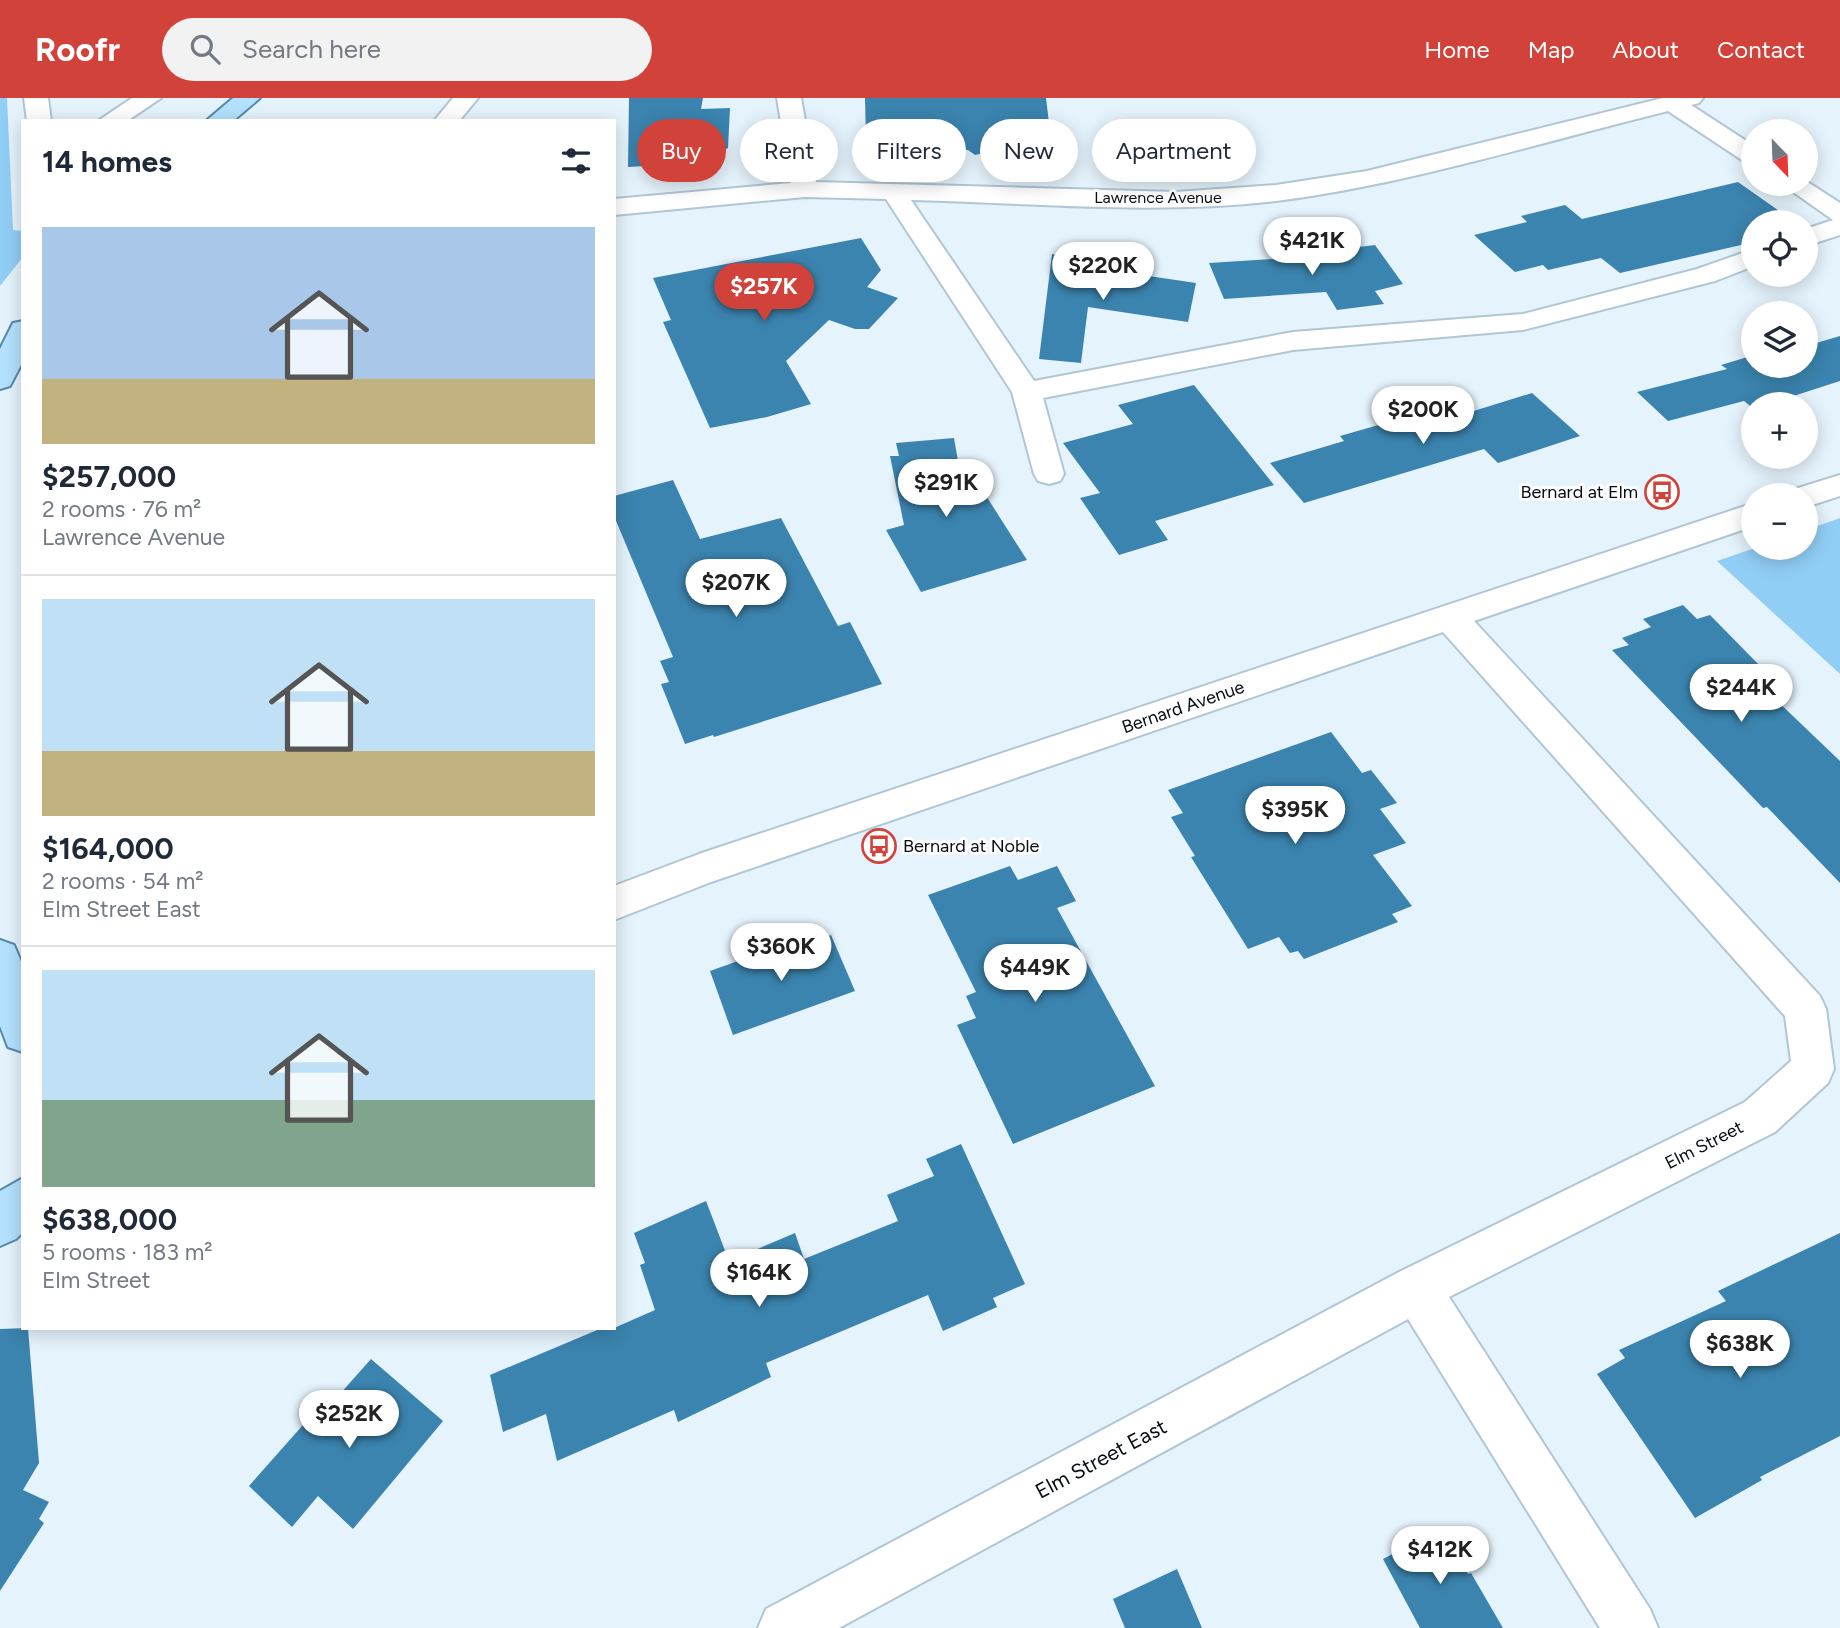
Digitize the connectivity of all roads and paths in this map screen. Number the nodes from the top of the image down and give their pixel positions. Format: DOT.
graph roads {
  1 [pos="36,98"];
  2 [pos="149,98"];
  3 [pos="248,98"];
  4 [pos="466,98"];
  5 [pos="789,98"];
  6 [pos="1681,100"];
  7 [pos="1626,105"];
  8 [pos="121,110"];
  9 [pos="39,119"];
  10 [pos="221,119"];
  11 [pos="448,119"];
  12 [pos="1741,147"];
  13 [pos="806,189"];
  14 [pos="894,191"];
  15 [pos="1812,196"];
  16 [pos="616,207"];
  17 [pos="1840,214"];
  18 [pos="1840,226"];
  19 [pos="1818,234"];
  20 [pos="1741,262"];
  21 [pos="21,333"];
  22 [pos="0,380"];
  23 [pos="1027,392"];
  24 [pos="1049,474"];
  25 [pos="1840,485"];
  26 [pos="1818,492"];
  27 [pos="1741,518"];
  28 [pos="1450,617"];
  29 [pos="616,902"];
  30 [pos="0,958"];
  31 [pos="21,1026"];
  32 [pos="21,1202"];
  33 [pos="0,1223"];
  34 [pos="1416,1289"];
  35 [pos="785,1628"];
  36 [pos="1631,1628"];
  1 -- 9 [label="street"];
  2 -- 8 [label="street"];
  3 -- 10 [label="main road"];
  4 -- 11 [label="street"];
  5 -- 13 [label="street"];
  6 -- 7 [label="street, Lawrence Avenue"];
  6 -- 12 [label="street"];
  7 -- 14 [label="street, Lawrence Avenue"];
  13 -- 14 [label="street, Lawrence Avenue"];
  13 -- 16 [label="street, Lawrence Avenue"];
  14 -- 23 [label="street"];
  15 -- 17 [label="street"];
  18 -- 19 [label="street"];
  20 -- 23 [label="street"];
  21 -- 22 [label="main road"];
  23 -- 24 [label="street"];
  25 -- 26 [label="street"];
  27 -- 28 [label="street, Bernard Avenue"];
  28 -- 29 [label="street, Bernard Avenue"];
  28 -- 34 [label="street, Elm Street"];
  30 -- 31 [label="main road"];
  32 -- 33 [label="main road"];
  34 -- 35 [label="street, Elm Street East"];
  34 -- 36 [label="street"];
}
